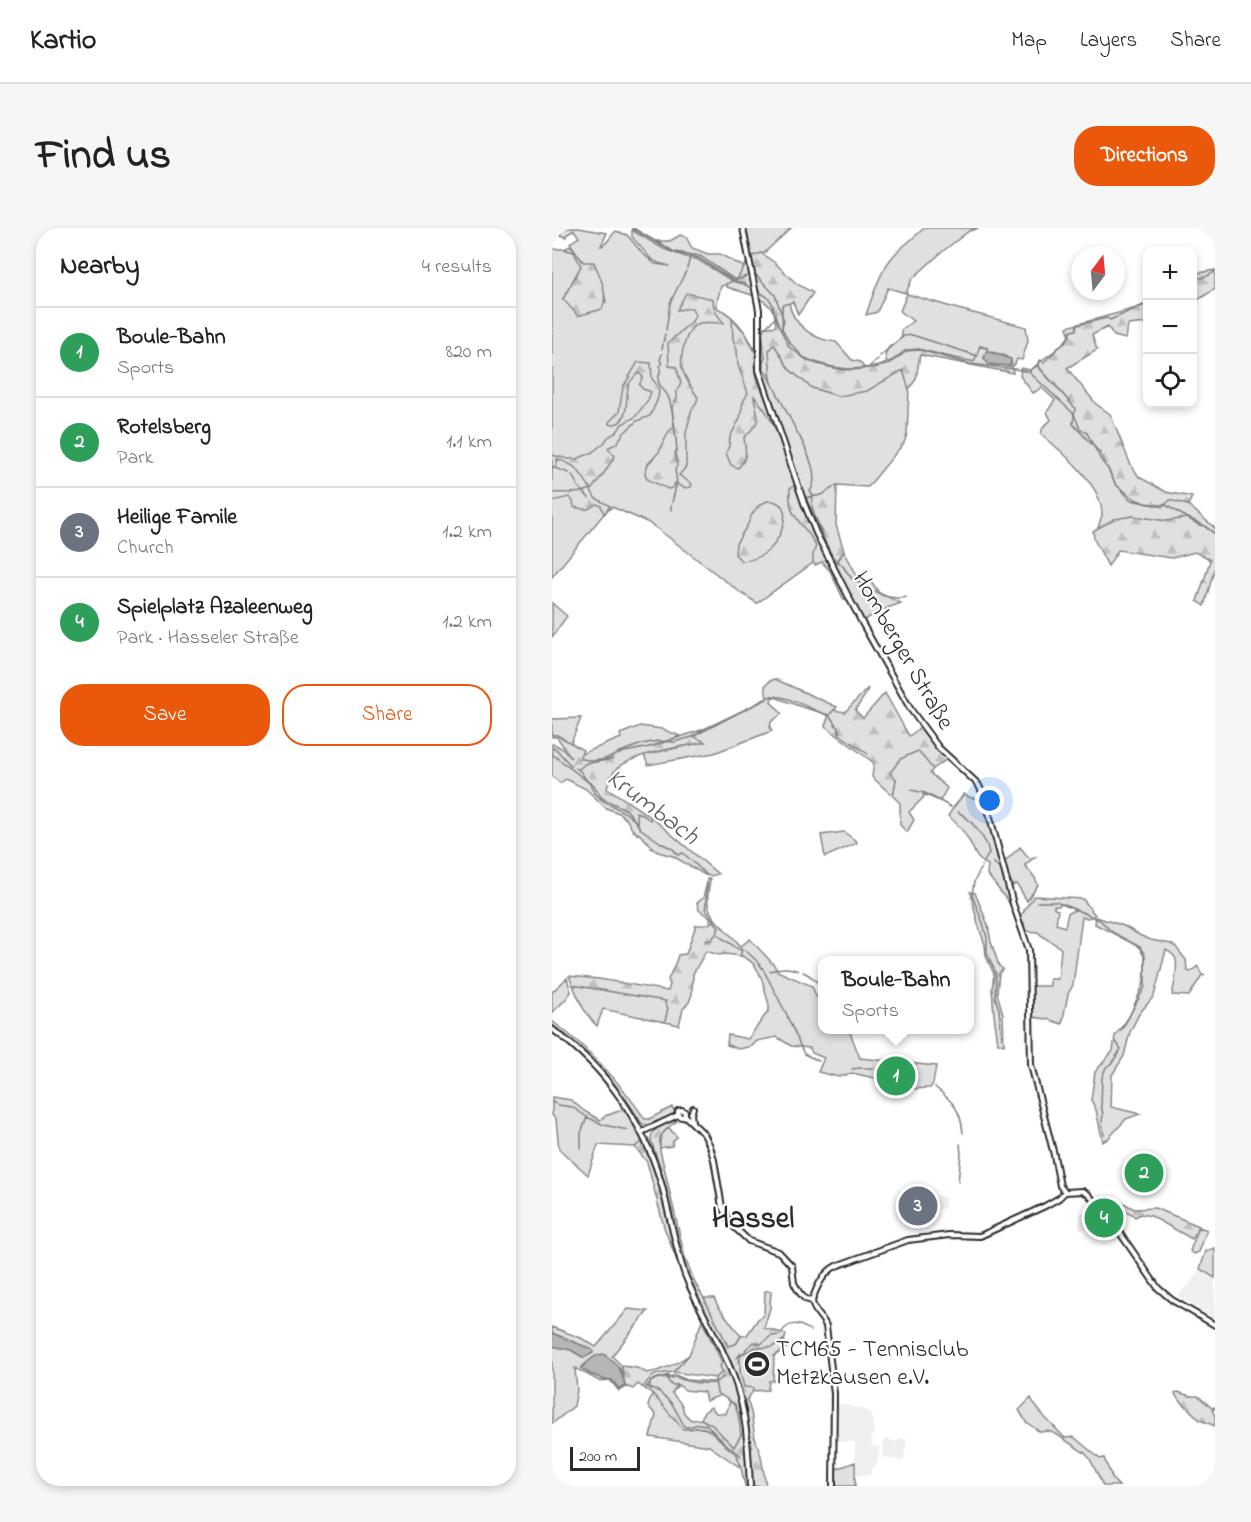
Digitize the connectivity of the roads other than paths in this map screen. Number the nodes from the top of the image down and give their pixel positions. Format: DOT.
graph roads {
  1 [pos="743,228"];
  2 [pos="552,1029"];
  3 [pos="693,1108"];
  4 [pos="692,1122"];
  5 [pos="654,1126"];
  6 [pos="642,1132"];
  7 [pos="646,1141"];
  8 [pos="1065,1192"];
  9 [pos="812,1301"];
  10 [pos="1215,1325"];
  11 [pos="750,1486"];
  12 [pos="833,1486"];
  1 -- 8 [label="main road, Homberger Straße"];
  2 -- 6 [label="main road"];
  3 -- 4 [label="main road"];
  4 -- 5 [label="main road"];
  4 -- 9 [label="main road"];
  5 -- 6 [label="main road"];
  5 -- 7 [label="main road"];
  6 -- 7 [label="main road"];
  7 -- 11 [label="main road"];
  8 -- 9 [label="main road"];
  8 -- 10 [label="main road"];
  9 -- 12 [label="main road"];
}
